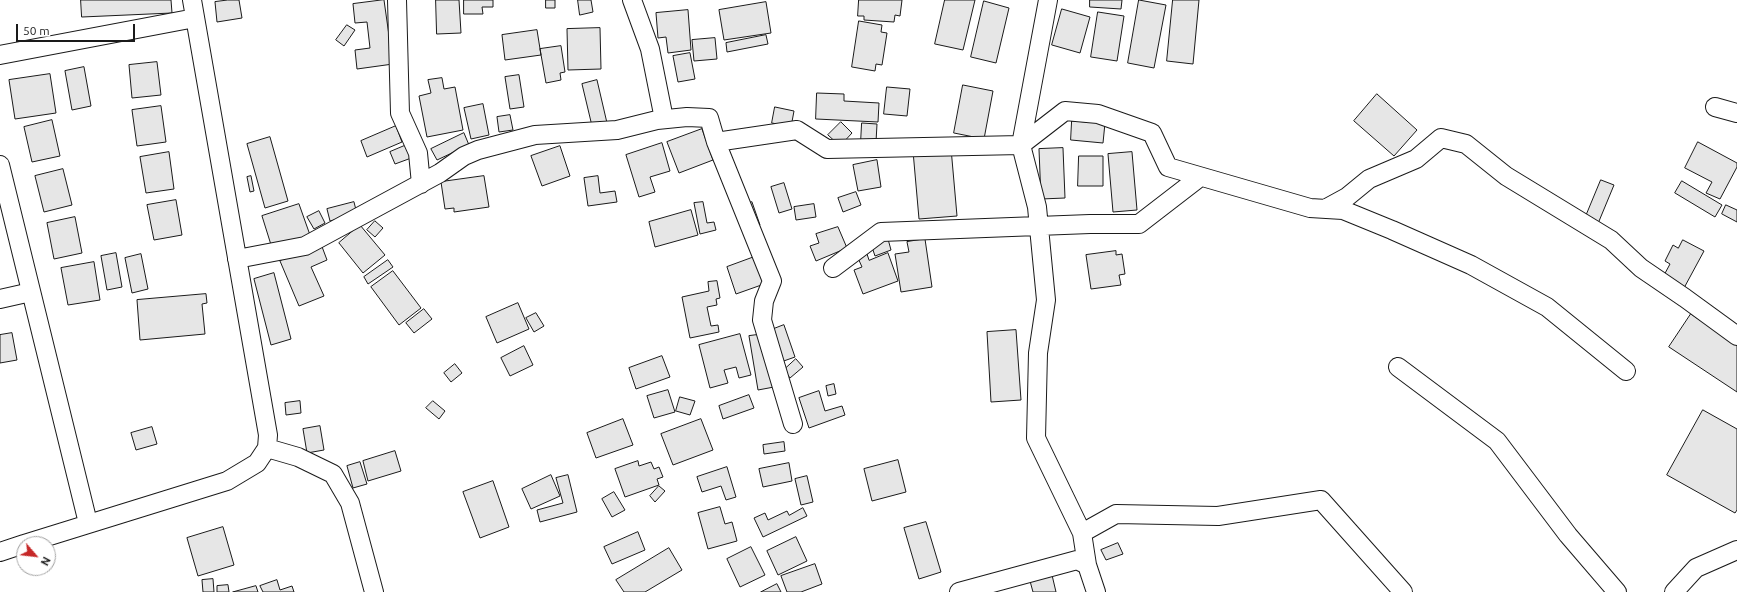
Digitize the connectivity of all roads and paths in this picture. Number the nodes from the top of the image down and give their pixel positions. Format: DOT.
graph roads {
  1 [pos="192,0"];
  2 [pos="397,0"];
  3 [pos="632,0"];
  4 [pos="1048,0"];
  5 [pos="195,18"];
  6 [pos="0,56"];
  7 [pos="1715,107"];
  8 [pos="1737,112"];
  9 [pos="664,119"];
  10 [pos="716,142"];
  11 [pos="1021,145"];
  12 [pos="0,165"];
  13 [pos="1200,177"];
  14 [pos="421,184"];
  15 [pos="1326,209"];
  16 [pos="1039,226"];
  17 [pos="237,259"];
  18 [pos="833,268"];
  19 [pos="31,292"];
  20 [pos="0,299"];
  21 [pos="1737,336"];
  22 [pos="1398,367"];
  23 [pos="1626,371"];
  24 [pos="793,424"];
  25 [pos="267,448"];
  26 [pos="88,523"];
  27 [pos="1082,533"];
  28 [pos="48,536"];
  29 [pos="16,547"];
  30 [pos="1737,550"];
  31 [pos="0,552"];
  32 [pos="1087,565"];
  33 [pos="374,592"];
  34 [pos="959,592"];
  35 [pos="1096,592"];
  36 [pos="1403,592"];
  37 [pos="1617,592"];
  38 [pos="1674,592"];
  1 -- 5 [label="street"];
  2 -- 14 [label="street"];
  3 -- 9 [label="street"];
  4 -- 11 [label="street"];
  5 -- 6 [label="street"];
  5 -- 17 [label="street"];
  7 -- 8 [label="street"];
  9 -- 10 [label="street"];
  9 -- 14 [label="street"];
  10 -- 11 [label="street"];
  10 -- 24 [label="street"];
  11 -- 13 [label="street"];
  11 -- 16 [label="street"];
  12 -- 19 [label="street"];
  13 -- 15 [label="street"];
  13 -- 16 [label="street"];
  14 -- 17 [label="street"];
  15 -- 21 [label="street"];
  15 -- 23 [label="street"];
  16 -- 18 [label="street"];
  16 -- 27 [label="street"];
  17 -- 25 [label="street"];
  19 -- 20 [label="street"];
  19 -- 26 [label="street"];
  22 -- 37 [label="street"];
  25 -- 26 [label="street"];
  25 -- 33 [label="street"];
  26 -- 28 [label="street"];
  27 -- 32 [label="street"];
  27 -- 36 [label="street"];
  29 -- 31 [label="street"];
  30 -- 38 [label="street"];
  32 -- 34 [label="street"];
  32 -- 35 [label="street"];
}
